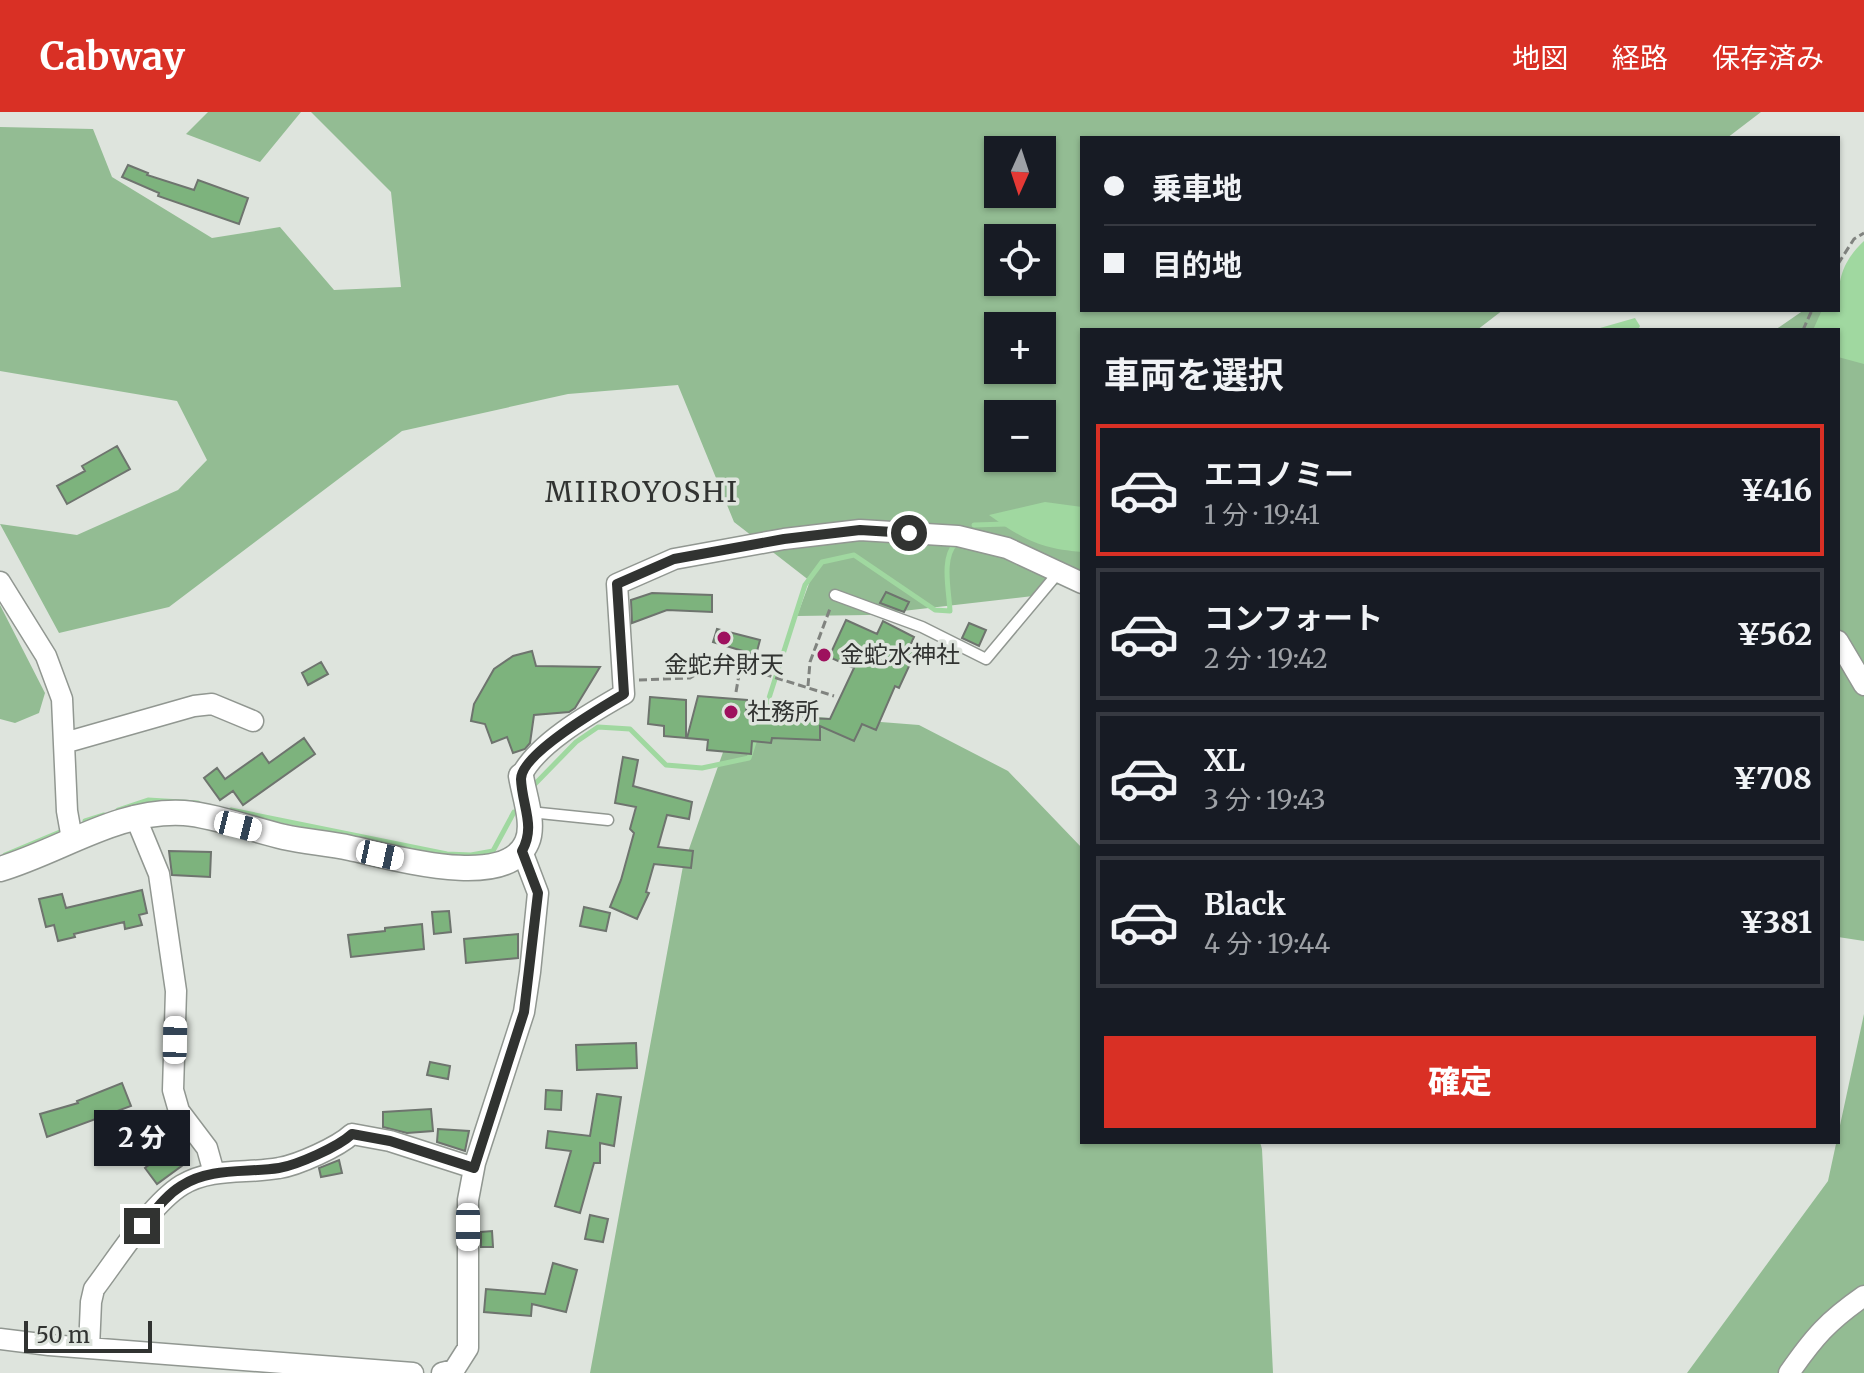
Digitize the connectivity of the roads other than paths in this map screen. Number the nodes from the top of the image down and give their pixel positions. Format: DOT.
graph roads {
  1 [pos="1058,573"];
  2 [pos="0,582"];
  3 [pos="1080,582"];
  4 [pos="835,595"];
  5 [pos="1840,644"];
  6 [pos="1864,685"];
  7 [pos="253,721"];
  8 [pos="64,743"];
  9 [pos="521,776"];
  10 [pos="527,811"];
  11 [pos="135,816"];
  12 [pos="608,820"];
  13 [pos="72,839"];
  14 [pos="522,851"];
  15 [pos="0,869"];
  16 [pos="474,1168"];
  17 [pos="214,1173"];
  18 [pos="1864,1296"];
  19 [pos="0,1339"];
  20 [pos="89,1348"];
  21 [pos="467,1365"];
  22 [pos="413,1373"];
  23 [pos="442,1373"];
  24 [pos="1789,1373"];
  1 -- 3 [label="street"];
  1 -- 4 [label="lane"];
  1 -- 9 [label="street"];
  2 -- 8 [label="street"];
  5 -- 6 [label="street"];
  7 -- 8 [label="street"];
  8 -- 13 [label="street"];
  9 -- 10 [label="street"];
  10 -- 12 [label="lane"];
  10 -- 14 [label="street"];
  11 -- 13 [label="street"];
  11 -- 14 [label="street"];
  11 -- 17 [label="street"];
  13 -- 15 [label="street"];
  14 -- 16 [label="street"];
  16 -- 17 [label="street"];
  16 -- 21 [label="street"];
  17 -- 20 [label="street"];
  18 -- 24 [label="street"];
  19 -- 20 [label="street"];
  20 -- 22 [label="street"];
  21 -- 23 [label="street"];
}
